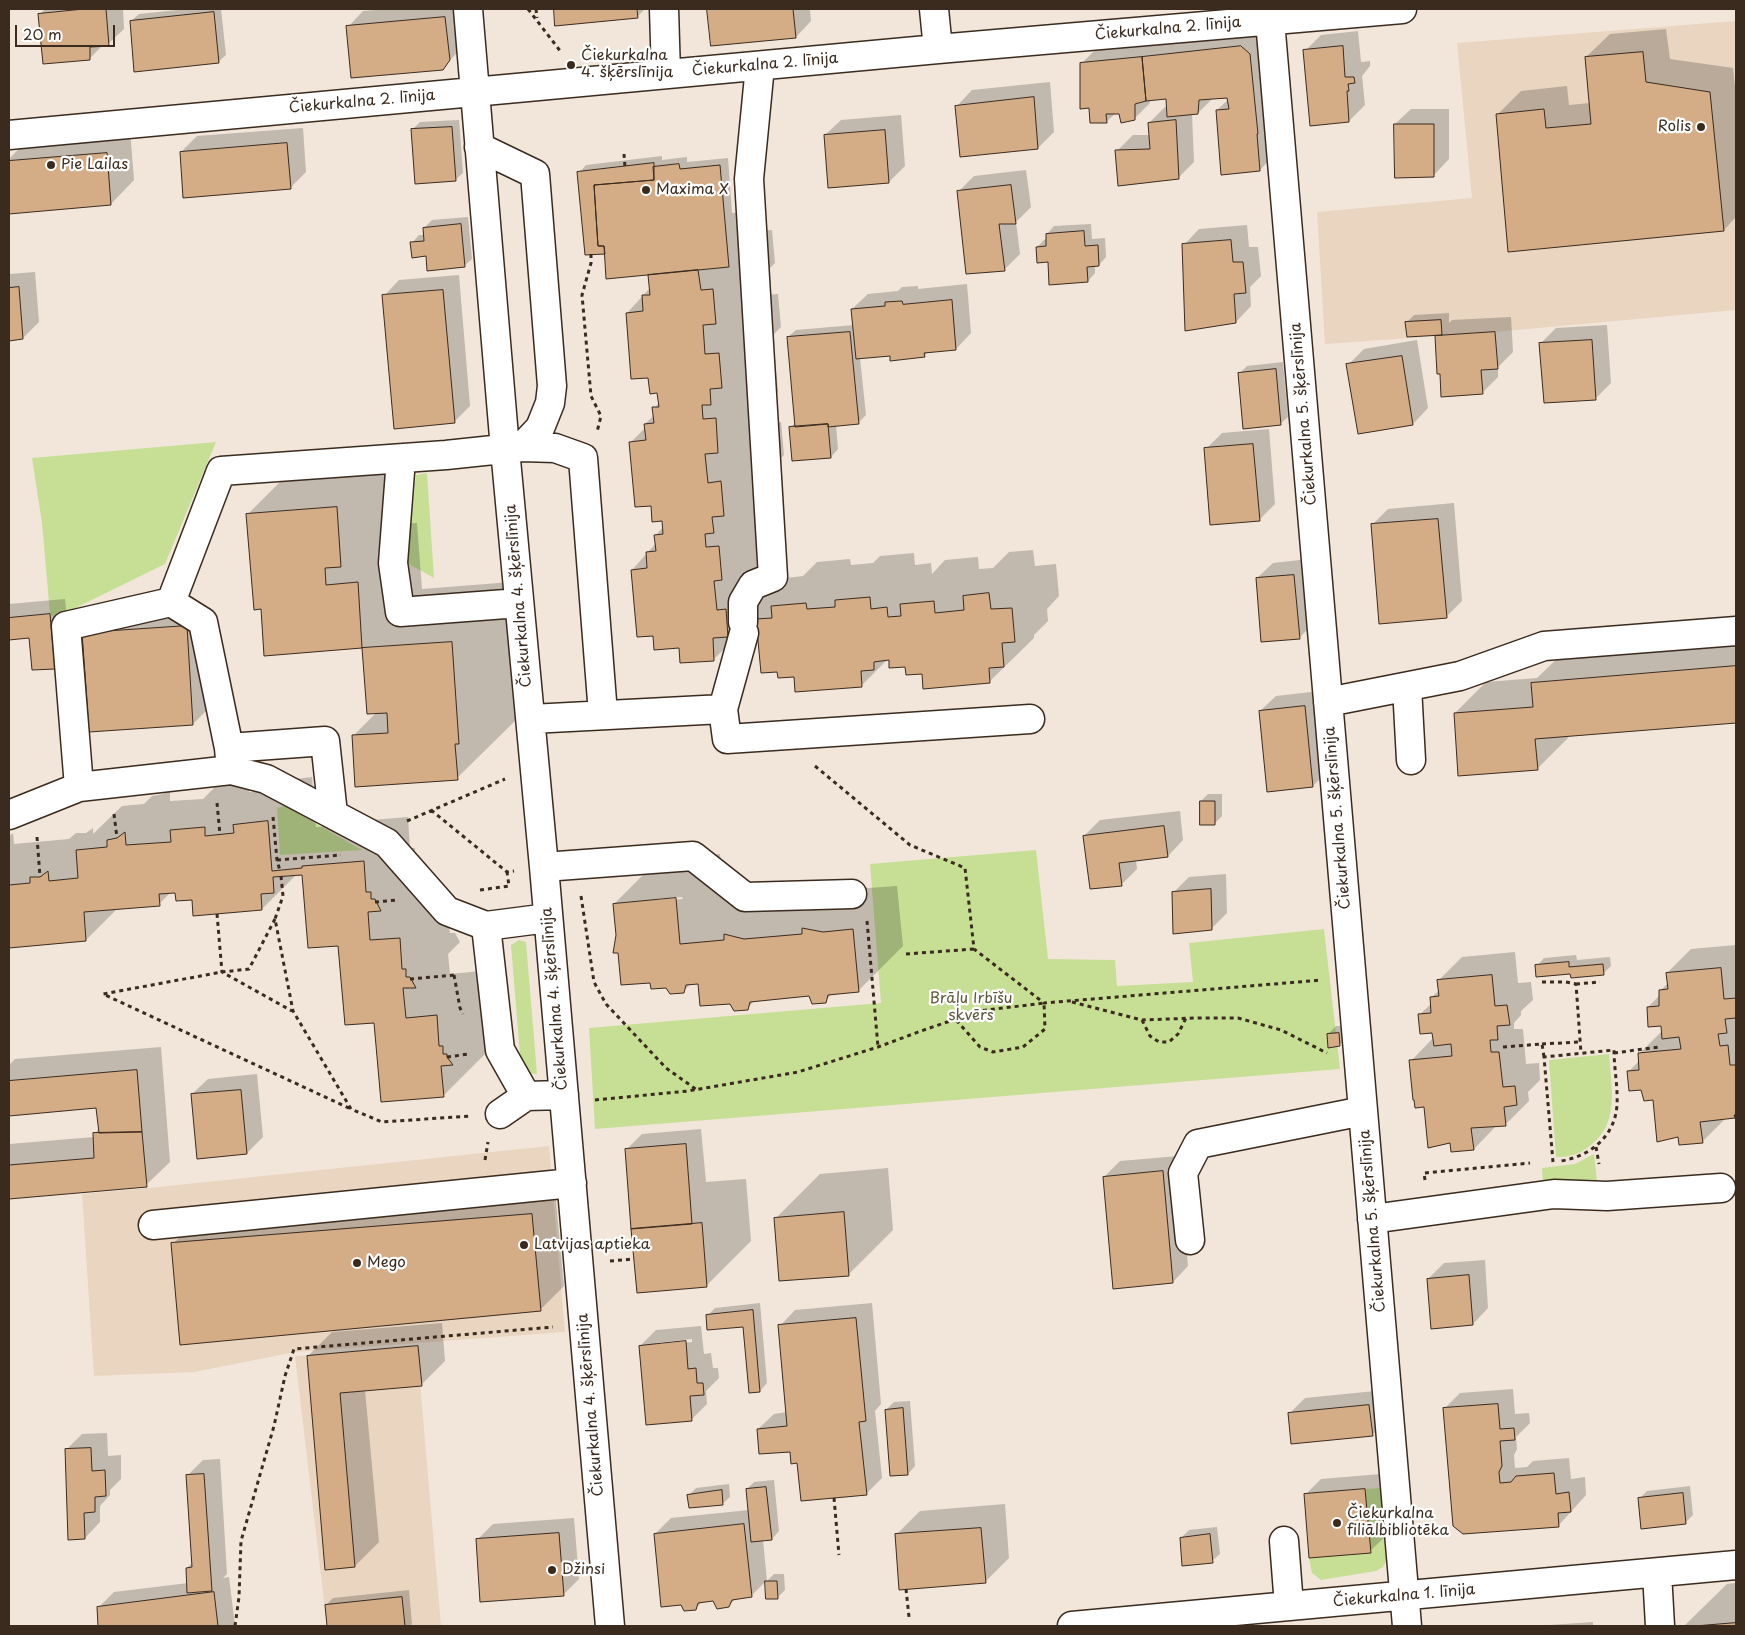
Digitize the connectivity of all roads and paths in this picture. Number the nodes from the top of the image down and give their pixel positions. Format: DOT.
graph roads {
  1 [pos="468,9"];
  2 [pos="528,9"];
  3 [pos="536,9"];
  4 [pos="664,9"];
  5 [pos="934,9"];
  6 [pos="1402,9"];
  7 [pos="1270,15"];
  8 [pos="537,20"];
  9 [pos="938,49"];
  10 [pos="760,66"];
  11 [pos="666,74"];
  12 [pos="570,83"];
  13 [pos="474,92"];
  14 [pos="9,135"];
  15 [pos="479,147"];
  16 [pos="624,154"];
  17 [pos="625,166"];
  18 [pos="591,254"];
  19 [pos="514,448"];
  20 [pos="583,458"];
  21 [pos="401,459"];
  22 [pos="171,602"];
  23 [pos="519,603"];
  24 [pos="1736,631"];
  25 [pos="1407,686"];
  26 [pos="1328,702"];
  27 [pos="723,709"];
  28 [pos="603,714"];
  29 [pos="531,719"];
  30 [pos="1030,719"];
  31 [pos="794,735"];
  32 [pos="230,759"];
  33 [pos="1411,760"];
  34 [pos="511,777"];
  35 [pos="270,781"];
  36 [pos="79,787"];
  37 [pos="217,800"];
  38 [pos="114,808"];
  39 [pos="431,810"];
  40 [pos="333,814"];
  41 [pos="9,815"];
  42 [pos="37,830"];
  43 [pos="220,835"];
  44 [pos="372,836"];
  45 [pos="117,838"];
  46 [pos="345,855"];
  47 [pos="277,860"];
  48 [pos="533,869"];
  49 [pos="280,871"];
  50 [pos="281,876"];
  51 [pos="40,877"];
  52 [pos="852,894"];
  53 [pos="581,895"];
  54 [pos="217,914"];
  55 [pos="548,918"];
  56 [pos="276,919"];
  57 [pos="486,926"];
  58 [pos="974,949"];
  59 [pos="906,954"];
  60 [pos="222,972"];
  61 [pos="491,972"];
  62 [pos="1352,977"];
  63 [pos="410,979"];
  64 [pos="1542,982"];
  65 [pos="1600,982"];
  66 [pos="1576,984"];
  67 [pos="1069,1001"];
  68 [pos="1044,1003"];
  69 [pos="293,1011"];
  70 [pos="1186,1018"];
  71 [pos="956,1020"];
  72 [pos="1142,1020"];
  73 [pos="1580,1042"];
  74 [pos="1542,1044"];
  75 [pos="1503,1048"];
  76 [pos="1659,1048"];
  77 [pos="1327,1053"];
  78 [pos="1581,1053"];
  79 [pos="1614,1053"];
  80 [pos="1544,1057"];
  81 [pos="697,1090"];
  82 [pos="526,1096"];
  83 [pos="576,1098"];
  84 [pos="350,1109"];
  85 [pos="1363,1111"];
  86 [pos="500,1114"];
  87 [pos="1530,1163"];
  88 [pos="572,1183"];
  89 [pos="1426,1187"];
  90 [pos="1721,1188"];
  91 [pos="1372,1219"];
  92 [pos="153,1225"];
  93 [pos="1190,1240"];
  94 [pos="561,1326"];
  95 [pos="834,1498"];
  96 [pos="1284,1541"];
  97 [pos="839,1555"];
  98 [pos="1736,1565"];
  99 [pos="1657,1572"];
  100 [pos="906,1589"];
  101 [pos="1404,1596"];
  102 [pos="1289,1606"];
  103 [pos="909,1617"];
  104 [pos="235,1626"];
  105 [pos="610,1626"];
  106 [pos="1072,1626"];
  107 [pos="1407,1626"];
  108 [pos="1660,1626"];
  1 -- 13 [label="street, Čiekurkalna 4. šķērslīnija"];
  2 -- 8 [label="path"];
  3 -- 8 [label="path"];
  4 -- 11 [label="street"];
  5 -- 9 [label="street"];
  6 -- 7 [label="street, Čiekurkalna 2. līnija"];
  7 -- 9 [label="street, Čiekurkalna 2. līnija"];
  7 -- 26 [label="street, Čiekurkalna 5. šķērslīnija"];
  8 -- 12 [label="path"];
  9 -- 10 [label="street, Čiekurkalna 2. līnija"];
  10 -- 11 [label="street, Čiekurkalna 2. līnija"];
  10 -- 27 [label="street"];
  11 -- 12 [label="street, Čiekurkalna 2. līnija"];
  12 -- 13 [label="street, Čiekurkalna 2. līnija"];
  13 -- 14 [label="street, Čiekurkalna 2. līnija"];
  13 -- 15 [label="street, Čiekurkalna 4. šķērslīnija"];
  15 -- 19 [label="street, Čiekurkalna 4. šķērslīnija"];
  15 -- 19 [label="street"];
  16 -- 17 [label="path"];
  18 -- 20 [label="path"];
  19 -- 20 [label="street"];
  19 -- 21 [label="street"];
  19 -- 23 [label="street, Čiekurkalna 4. šķērslīnija"];
  20 -- 28 [label="street"];
  21 -- 22 [label="street"];
  21 -- 23 [label="street"];
  22 -- 32 [label="street"];
  22 -- 36 [label="street"];
  23 -- 29 [label="street, Čiekurkalna 4. šķērslīnija"];
  24 -- 25 [label="street"];
  25 -- 26 [label="street"];
  25 -- 33 [label="street"];
  26 -- 62 [label="street, Čiekurkalna 5. šķērslīnija"];
  27 -- 28 [label="street"];
  27 -- 31 [label="street"];
  28 -- 29 [label="street"];
  29 -- 48 [label="street, Čiekurkalna 4. šķērslīnija"];
  30 -- 31 [label="street"];
  31 -- 58 [label="path"];
  32 -- 35 [label="street"];
  32 -- 36 [label="street"];
  32 -- 40 [label="street"];
  34 -- 39 [label="path"];
  35 -- 40 [label="street"];
  35 -- 47 [label="path"];
  36 -- 41 [label="street"];
  37 -- 43 [label="path"];
  38 -- 45 [label="path"];
  39 -- 44 [label="path"];
  39 -- 48 [label="path"];
  40 -- 44 [label="street"];
  42 -- 51 [label="path"];
  44 -- 57 [label="street"];
  46 -- 47 [label="path"];
  47 -- 49 [label="path"];
  48 -- 52 [label="street"];
  48 -- 55 [label="street, Čiekurkalna 4. šķērslīnija"];
  50 -- 56 [label="path"];
  53 -- 81 [label="path"];
  54 -- 60 [label="path"];
  55 -- 57 [label="street"];
  55 -- 83 [label="street, Čiekurkalna 4. šķērslīnija"];
  56 -- 60 [label="path"];
  56 -- 69 [label="path"];
  57 -- 61 [label="street"];
  58 -- 59 [label="path"];
  58 -- 68 [label="path"];
  60 -- 69 [label="path"];
  60 -- 84 [label="path"];
  61 -- 63 [label="path"];
  61 -- 82 [label="street"];
  62 -- 67 [label="path"];
  62 -- 85 [label="street, Čiekurkalna 5. šķērslīnija"];
  64 -- 66 [label="path"];
  65 -- 66 [label="path"];
  66 -- 73 [label="path"];
  67 -- 68 [label="path"];
  67 -- 72 [label="path"];
  68 -- 71 [label="path"];
  68 -- 71 [label="path"];
  69 -- 84 [label="path"];
  70 -- 72 [label="path"];
  70 -- 72 [label="path"];
  70 -- 77 [label="path"];
  71 -- 81 [label="path"];
  73 -- 74 [label="path"];
  73 -- 78 [label="path"];
  74 -- 75 [label="path"];
  74 -- 80 [label="path"];
  76 -- 79 [label="path"];
  78 -- 79 [label="path"];
  78 -- 80 [label="path"];
  79 -- 80 [label="path"];
  81 -- 83 [label="path"];
  82 -- 83 [label="street"];
  82 -- 86 [label="street"];
  83 -- 88 [label="street, Čiekurkalna 4. šķērslīnija"];
  84 -- 86 [label="path"];
  85 -- 91 [label="street, Čiekurkalna 5. šķērslīnija"];
  85 -- 93 [label="street"];
  87 -- 89 [label="path"];
  88 -- 92 [label="street"];
  88 -- 105 [label="street, Čiekurkalna 4. šķērslīnija"];
  90 -- 91 [label="street"];
  91 -- 101 [label="street, Čiekurkalna 5. šķērslīnija"];
  94 -- 104 [label="path"];
  95 -- 97 [label="path"];
  96 -- 102 [label="street"];
  98 -- 99 [label="street, Čiekurkalna 1. līnija"];
  99 -- 101 [label="street, Čiekurkalna 1. līnija"];
  99 -- 108 [label="street"];
  100 -- 103 [label="path"];
  101 -- 102 [label="street, Čiekurkalna 1. līnija"];
  101 -- 107 [label="street, Čiekurkalna 5. šķērslīnija"];
  102 -- 106 [label="street, Čiekurkalna 1. līnija"];
}
